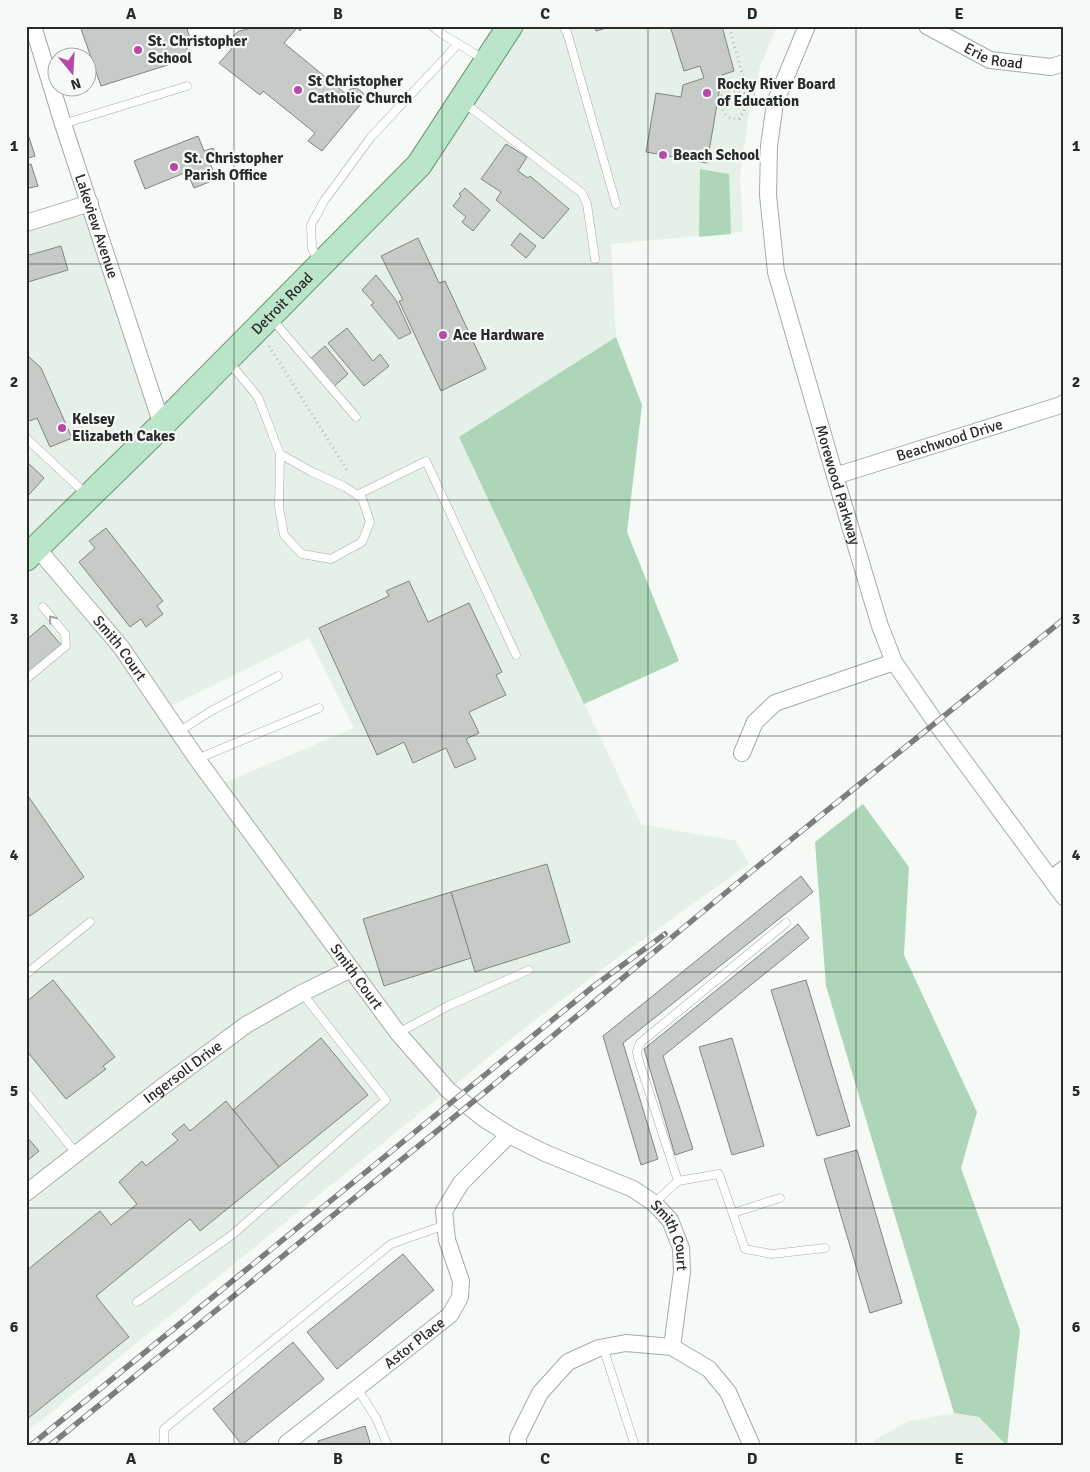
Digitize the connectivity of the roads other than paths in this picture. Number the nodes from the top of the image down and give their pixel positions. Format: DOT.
graph roads {
  1 [pos="33,26"];
  2 [pos="432,26"];
  3 [pos="510,26"];
  4 [pos="563,26"];
  5 [pos="808,26"];
  6 [pos="927,26"];
  7 [pos="458,44"];
  8 [pos="488,61"];
  9 [pos="1064,63"];
  10 [pos="187,86"];
  11 [pos="462,100"];
  12 [pos="63,124"];
  13 [pos="90,203"];
  14 [pos="616,204"];
  15 [pos="26,223"];
  16 [pos="595,259"];
  17 [pos="320,265"];
  18 [pos="270,316"];
  19 [pos="227,359"];
  20 [pos="1064,402"];
  21 [pos="356,417"];
  22 [pos="162,425"];
  23 [pos="26,438"];
  24 [pos="280,454"];
  25 [pos="835,476"];
  26 [pos="357,495"];
  27 [pos="89,497"];
  28 [pos="32,553"];
  29 [pos="43,607"];
  30 [pos="516,654"];
  31 [pos="894,662"];
  32 [pos="278,676"];
  33 [pos="26,679"];
  34 [pos="319,708"];
  35 [pos="178,732"];
  36 [pos="742,753"];
  37 [pos="197,759"];
  38 [pos="1058,874"];
  39 [pos="1064,897"];
  40 [pos="90,922"];
  41 [pos="786,923"];
  42 [pos="351,969"];
  43 [pos="529,970"];
  44 [pos="26,974"];
  45 [pos="302,993"];
  46 [pos="398,1034"];
  47 [pos="26,1092"];
  48 [pos="509,1135"];
  49 [pos="76,1153"];
  50 [pos="678,1181"];
  51 [pos="26,1193"];
  52 [pos="780,1198"];
  53 [pos="654,1203"];
  54 [pos="733,1214"];
  55 [pos="446,1226"];
  56 [pos="825,1248"];
  57 [pos="137,1302"];
  58 [pos="672,1347"];
  59 [pos="603,1348"];
  60 [pos="357,1388"];
  61 [pos="164,1446"];
  62 [pos="286,1446"];
  63 [pos="388,1446"];
  64 [pos="518,1446"];
  65 [pos="635,1446"];
  66 [pos="752,1446"];
  1 -- 12 [label="street, Lakeview Avenue"];
  2 -- 7 [label="lane"];
  3 -- 8 [label="main road, Detroit Road"];
  4 -- 14 [label="lane"];
  5 -- 25 [label="street, Morewood Parkway"];
  6 -- 9 [label="street, Erie Road"];
  7 -- 8 [label="lane"];
  7 -- 17 [label="lane"];
  8 -- 11 [label="main road, Detroit Road"];
  10 -- 12 [label="lane"];
  11 -- 16 [label="lane"];
  11 -- 17 [label="main road, Detroit Road"];
  12 -- 13 [label="street, Lakeview Avenue"];
  13 -- 15 [label="street"];
  13 -- 22 [label="street, Lakeview Avenue"];
  17 -- 18 [label="main road, Detroit Road"];
  18 -- 19 [label="main road, Detroit Road"];
  18 -- 21 [label="lane"];
  19 -- 22 [label="main road, Detroit Road"];
  19 -- 24 [label="lane"];
  20 -- 25 [label="street, Beachwood Drive"];
  22 -- 27 [label="main road, Detroit Road"];
  23 -- 27 [label="lane"];
  24 -- 26 [label="lane"];
  24 -- 26 [label="lane"];
  25 -- 31 [label="street, Morewood Parkway"];
  26 -- 30 [label="lane"];
  27 -- 28 [label="main road, Detroit Road"];
  28 -- 35 [label="street, Smith Court"];
  33 -- 29 [label="lane, one-way"];
  31 -- 36 [label="street"];
  31 -- 38 [label="street, Morewood Parkway"];
  32 -- 35 [label="lane"];
  34 -- 37 [label="lane"];
  35 -- 37 [label="street, Smith Court"];
  37 -- 42 [label="street, Smith Court"];
  38 -- 39 [label="street, Morewood Parkway"];
  40 -- 44 [label="lane"];
  41 -- 50 [label="lane"];
  42 -- 45 [label="street, Ingersoll Drive"];
  42 -- 46 [label="street, Smith Court"];
  43 -- 46 [label="lane"];
  45 -- 49 [label="street, Ingersoll Drive"];
  45 -- 57 [label="lane"];
  46 -- 48 [label="street, Smith Court"];
  47 -- 49 [label="lane"];
  48 -- 53 [label="street, Smith Court"];
  48 -- 55 [label="street, Astor Place"];
  49 -- 51 [label="street, Ingersoll Drive"];
  50 -- 53 [label="lane"];
  50 -- 54 [label="lane"];
  52 -- 54 [label="lane"];
  53 -- 58 [label="street, Smith Court"];
  54 -- 56 [label="lane"];
  55 -- 60 [label="street, Astor Place"];
  55 -- 61 [label="lane"];
  58 -- 59 [label="street"];
  58 -- 66 [label="street"];
  59 -- 64 [label="street"];
  59 -- 65 [label="lane"];
  60 -- 62 [label="street, Astor Place"];
  60 -- 63 [label="lane"];
}
